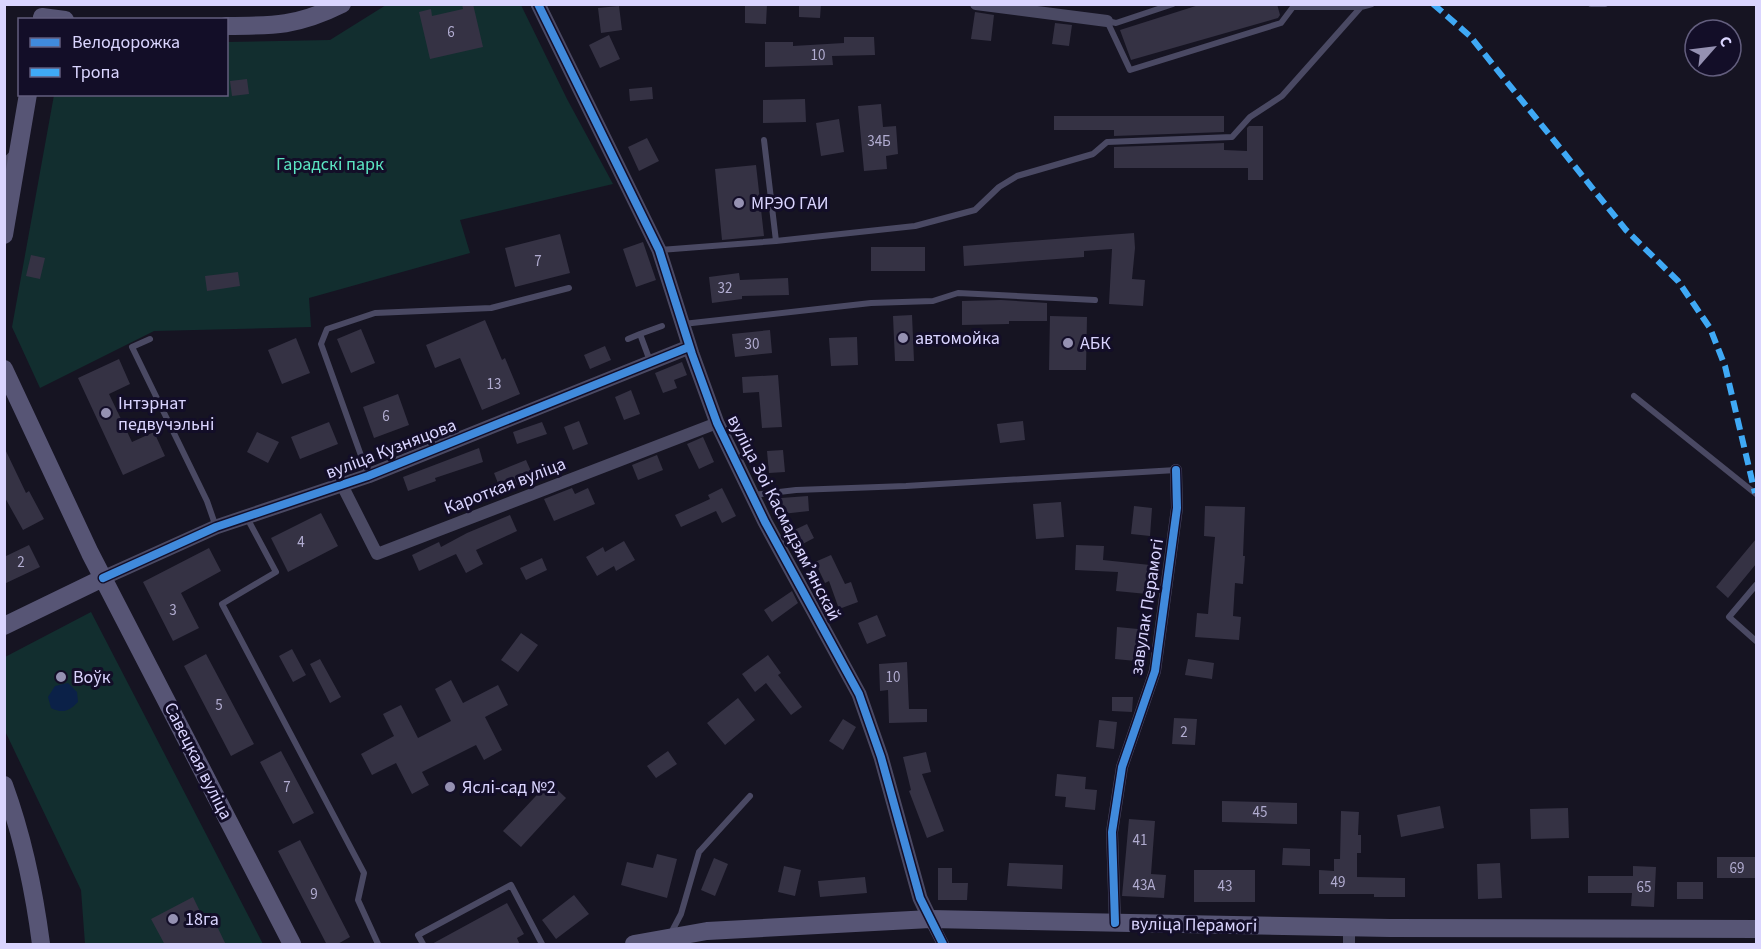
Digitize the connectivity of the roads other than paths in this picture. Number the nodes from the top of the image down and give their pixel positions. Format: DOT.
graph roads {
  1 [pos="342,4"];
  2 [pos="538,4"];
  3 [pos="976,4"];
  4 [pos="1173,4"];
  5 [pos="1372,4"];
  6 [pos="1591,4"];
  7 [pos="1605,4"];
  8 [pos="1361,7"];
  9 [pos="42,14"];
  10 [pos="57,18"];
  11 [pos="1107,21"];
  12 [pos="228,26"];
  13 [pos="28,96"];
  14 [pos="764,140"];
  15 [pos="20,150"];
  16 [pos="4,166"];
  17 [pos="5,228"];
  18 [pos="776,241"];
  19 [pos="659,250"];
  20 [pos="569,288"];
  21 [pos="1095,300"];
  22 [pos="682,324"];
  23 [pos="662,326"];
  24 [pos="640,334"];
  25 [pos="150,339"];
  26 [pos="628,339"];
  27 [pos="689,347"];
  28 [pos="651,362"];
  29 [pos="4,369"];
  30 [pos="1634,396"];
  31 [pos="717,423"];
  32 [pos="1176,470"];
  33 [pos="368,476"];
  34 [pos="342,485"];
  35 [pos="1756,494"];
  36 [pos="752,496"];
  37 [pos="246,516"];
  38 [pos="216,528"];
  39 [pos="103,578"];
  40 [pos="1756,585"];
  41 [pos="4,626"];
  42 [pos="1756,641"];
  43 [pos="4,785"];
  44 [pos="750,796"];
  45 [pos="930,919"];
  46 [pos="1115,923"];
  47 [pos="1756,929"];
  48 [pos="1349,936"];
  49 [pos="670,941"];
  50 [pos="41,945"];
  51 [pos="292,945"];
  52 [pos="378,945"];
  53 [pos="423,945"];
  54 [pos="542,945"];
  55 [pos="634,945"];
  56 [pos="943,945"];
  1 -- 12 [label="main road"];
  2 -- 19 [label="street, вуліца Зоі Касмадзямʼянскай"];
  3 -- 11 [label="street"];
  4 -- 11 [label="lane"];
  5 -- 8 [label="lane"];
  6 -- 7 [label="lane"];
  8 -- 11 [label="lane"];
  8 -- 18 [label="lane"];
  9 -- 10 [label="main road"];
  13 -- 15 [label="main road"];
  14 -- 18 [label="lane"];
  15 -- 16 [label="street"];
  15 -- 17 [label="main road"];
  18 -- 19 [label="lane"];
  19 -- 22 [label="street, вуліца Зоі Касмадзямʼянскай"];
  20 -- 33 [label="lane"];
  21 -- 22 [label="lane"];
  22 -- 27 [label="street, вуліца Зоі Касмадзямʼянскай"];
  23 -- 24 [label="lane"];
  24 -- 26 [label="lane"];
  24 -- 28 [label="lane"];
  25 -- 38 [label="lane"];
  27 -- 28 [label="street, вуліца Кузняцова"];
  27 -- 31 [label="street, вуліца Зоі Касмадзямʼянскай"];
  28 -- 33 [label="street, вуліца Кузняцова"];
  29 -- 39 [label="main road, Савецкая вуліца"];
  30 -- 35 [label="lane"];
  31 -- 34 [label="street, Кароткая вуліца"];
  31 -- 36 [label="street, вуліца Зоі Касмадзямʼянскай"];
  32 -- 36 [label="lane"];
  32 -- 46 [label="street, завулак Перамогі"];
  33 -- 34 [label="street, вуліца Кузняцова"];
  34 -- 37 [label="street, вуліца Кузняцова"];
  36 -- 45 [label="street, вуліца Зоі Касмадзямʼянскай"];
  37 -- 38 [label="street, вуліца Кузняцова"];
  37 -- 52 [label="lane"];
  38 -- 39 [label="street, вуліца Кузняцова"];
  39 -- 41 [label="main road"];
  39 -- 51 [label="main road, Савецкая вуліца"];
  40 -- 42 [label="lane"];
  43 -- 50 [label="main road"];
  44 -- 49 [label="lane"];
  45 -- 46 [label="main road, вуліца Перамогі"];
  45 -- 49 [label="main road, вуліца Перамогі"];
  45 -- 56 [label="street"];
  46 -- 48 [label="main road, вуліца Перамогі"];
  47 -- 48 [label="main road, вуліца Перамогі"];
  49 -- 55 [label="main road, вуліца Перамогі"];
  53 -- 54 [label="lane"];
}
